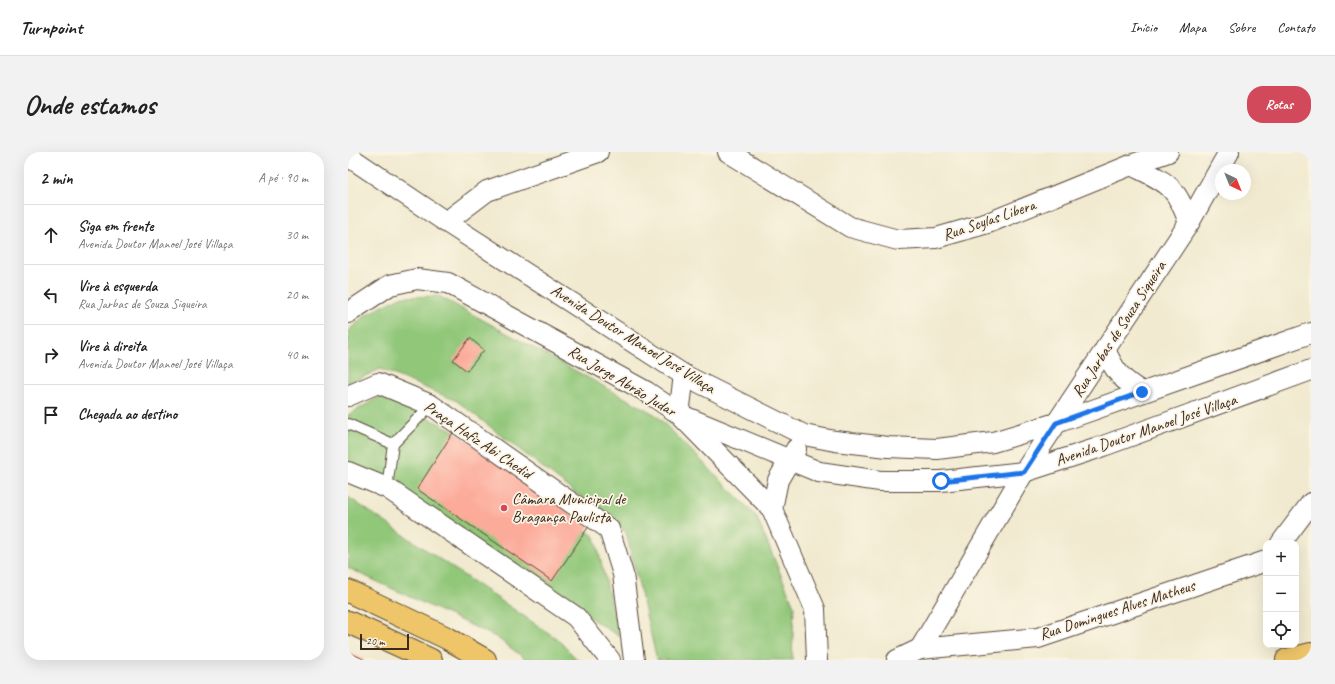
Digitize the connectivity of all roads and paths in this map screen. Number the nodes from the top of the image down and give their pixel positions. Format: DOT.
graph roads {
  1 [pos="598,152"];
  2 [pos="728,152"];
  3 [pos="1168,152"];
  4 [pos="1229,152"];
  5 [pos="348,156"];
  6 [pos="1131,165"];
  7 [pos="446,222"];
  8 [pos="1189,223"];
  9 [pos="348,313"];
  10 [pos="1311,333"];
  11 [pos="1105,349"];
  12 [pos="1311,370"];
  13 [pos="684,375"];
  14 [pos="1142,392"];
  15 [pos="348,396"];
  16 [pos="431,405"];
  17 [pos="679,414"];
  18 [pos="1056,423"];
  19 [pos="348,424"];
  20 [pos="804,435"];
  21 [pos="392,444"];
  22 [pos="790,460"];
  23 [pos="348,472"];
  24 [pos="1024,472"];
  25 [pos="387,488"];
  26 [pos="1311,504"];
  27 [pos="772,509"];
  28 [pos="1283,540"];
  29 [pos="1263,562"];
  30 [pos="348,591"];
  31 [pos="348,622"];
  32 [pos="920,649"];
  33 [pos="1311,654"];
  34 [pos="431,660"];
  35 [pos="485,660"];
  36 [pos="610,660"];
  37 [pos="634,660"];
  38 [pos="818,660"];
  39 [pos="897,660"];
  40 [pos="1287,660"];
  1 -- 7 [label="street"];
  2 -- 6 [label="street, Rua Scylas Libera"];
  3 -- 6 [label="street, Rua Scylas Libera"];
  4 -- 8 [label="street, Rua Jarbas de Souza Siqueira"];
  5 -- 7 [label="street, Avenida Doutor Manoel José Villaça"];
  6 -- 8 [label="street"];
  7 -- 13 [label="street, Avenida Doutor Manoel José Villaça"];
  8 -- 11 [label="street, Rua Jarbas de Souza Siqueira"];
  9 -- 17 [label="street, Rua Jorge Abrão Judar"];
  10 -- 14 [label="street, Avenida Doutor Manoel José Villaça"];
  11 -- 14 [label="street"];
  11 -- 18 [label="street, Rua Jarbas de Souza Siqueira"];
  12 -- 24 [label="street, Avenida Doutor Manoel José Villaça"];
  13 -- 17 [label="street"];
  13 -- 20 [label="street, Avenida Doutor Manoel José Villaça"];
  14 -- 18 [label="street, Avenida Doutor Manoel José Villaça"];
  15 -- 16 [label="street, Praça Hafiz Abi Chedid"];
  16 -- 21 [label="lane"];
  16 -- 37 [label="street, Praça Hafiz Abi Chedid"];
  17 -- 22 [label="street, Avenida Doutor Manoel José Villaça"];
  17 -- 27 [label="street, Rua Jorge Abrão Judar"];
  18 -- 20 [label="street, Avenida Doutor Manoel José Villaça"];
  18 -- 24 [label="street, Rua Jarbas de Souza Siqueira"];
  19 -- 21 [label="lane"];
  20 -- 22 [label="street"];
  21 -- 25 [label="lane"];
  22 -- 24 [label="street, Avenida Doutor Manoel José Villaça"];
  22 -- 27 [label="street"];
  23 -- 25 [label="street"];
  24 -- 32 [label="street, Rua Jarbas de Souza Siqueira"];
  25 -- 36 [label="street"];
  26 -- 28 [label="street"];
  27 -- 38 [label="street, Rua Jorge Abrão Judar"];
  29 -- 32 [label="street, Rua Domingues Alves Matheus"];
  30 -- 35 [label="main road"];
  31 -- 34 [label="main road"];
  32 -- 39 [label="street, Rua Domingues Alves Matheus"];
  33 -- 40 [label="main road"];
}
